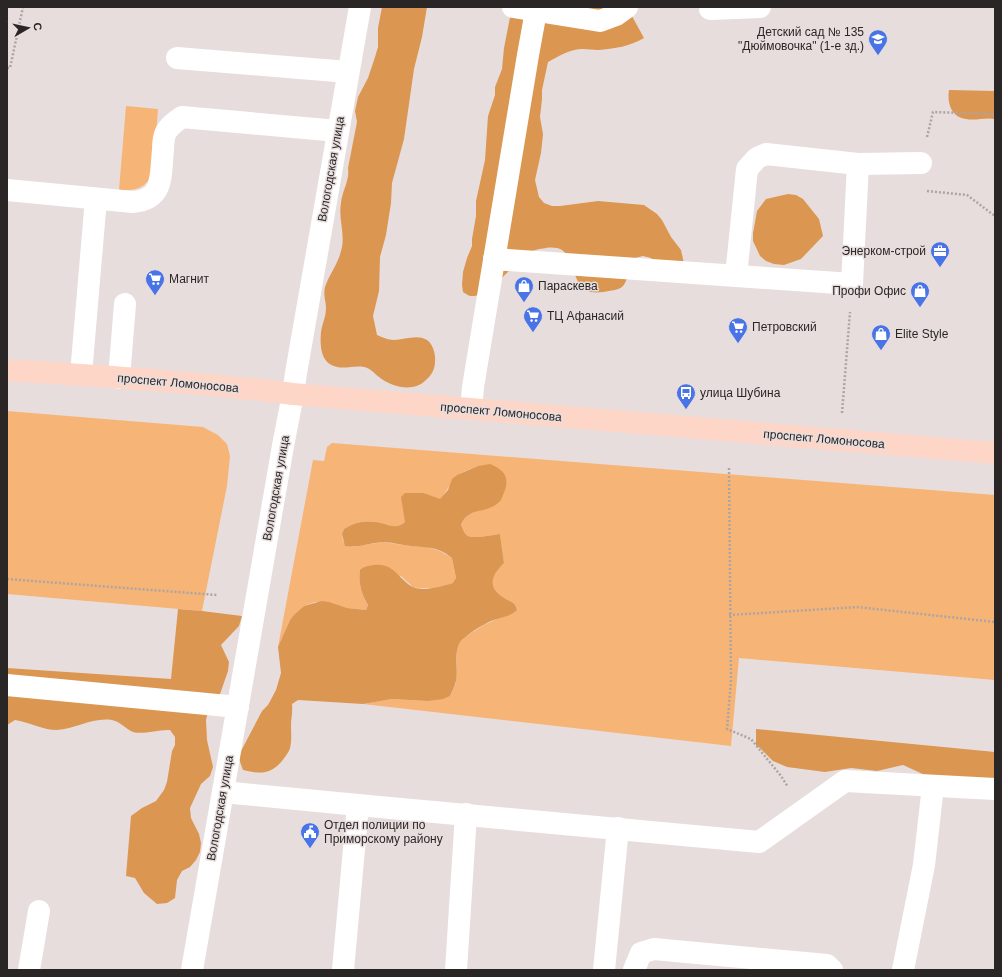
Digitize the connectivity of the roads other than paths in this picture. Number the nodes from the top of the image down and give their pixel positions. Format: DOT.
graph roads {
  1 [pos="360,7"];
  2 [pos="513,7"];
  3 [pos="627,7"];
  4 [pos="760,7"];
  5 [pos="710,9"];
  6 [pos="536,11"];
  7 [pos="177,58"];
  8 [pos="348,72"];
  9 [pos="338,131"];
  10 [pos="921,163"];
  11 [pos="858,164"];
  12 [pos="7,190"];
  13 [pos="96,199"];
  14 [pos="494,258"];
  15 [pos="736,276"];
  16 [pos="126,304"];
  17 [pos="7,370"];
  18 [pos="81,374"];
  19 [pos="119,378"];
  20 [pos="293,394"];
  21 [pos="471,409"];
  22 [pos="995,453"];
  23 [pos="7,685"];
  24 [pos="238,707"];
  25 [pos="933,786"];
  26 [pos="995,789"];
  27 [pos="223,792"];
  28 [pos="358,805"];
  29 [pos="466,814"];
  30 [pos="618,828"];
  31 [pos="39,911"];
  32 [pos="29,970"];
  33 [pos="192,970"];
  34 [pos="343,970"];
  35 [pos="456,970"];
  36 [pos="604,970"];
  37 [pos="634,970"];
  38 [pos="832,970"];
  39 [pos="903,970"];
  1 -- 8 [label="street, Вологодская улица"];
  2 -- 6 [label="street"];
  3 -- 6 [label="street"];
  4 -- 5 [label="street"];
  6 -- 14 [label="street"];
  7 -- 8 [label="street"];
  8 -- 9 [label="street, Вологодская улица"];
  9 -- 13 [label="street"];
  9 -- 20 [label="street, Вологодская улица"];
  10 -- 11 [label="street"];
  11 -- 15 [label="street"];
  11 -- 15 [label="street"];
  12 -- 13 [label="street"];
  13 -- 18 [label="street"];
  14 -- 15 [label="street"];
  14 -- 21 [label="street"];
  16 -- 19 [label="street"];
  17 -- 18 [label="main road, проспект Ломоносова"];
  18 -- 19 [label="main road, проспект Ломоносова"];
  19 -- 20 [label="main road, проспект Ломоносова"];
  20 -- 21 [label="main road, проспект Ломоносова"];
  20 -- 24 [label="street, Вологодская улица"];
  21 -- 22 [label="main road, проспект Ломоносова"];
  23 -- 24 [label="street"];
  24 -- 27 [label="street, Вологодская улица"];
  25 -- 26 [label="street"];
  25 -- 30 [label="street"];
  25 -- 39 [label="street"];
  27 -- 28 [label="street"];
  27 -- 33 [label="street, Вологодская улица"];
  28 -- 29 [label="street"];
  28 -- 34 [label="street"];
  29 -- 30 [label="street"];
  29 -- 35 [label="street"];
  30 -- 36 [label="street"];
  31 -- 32 [label="street"];
  37 -- 38 [label="street"];
}
